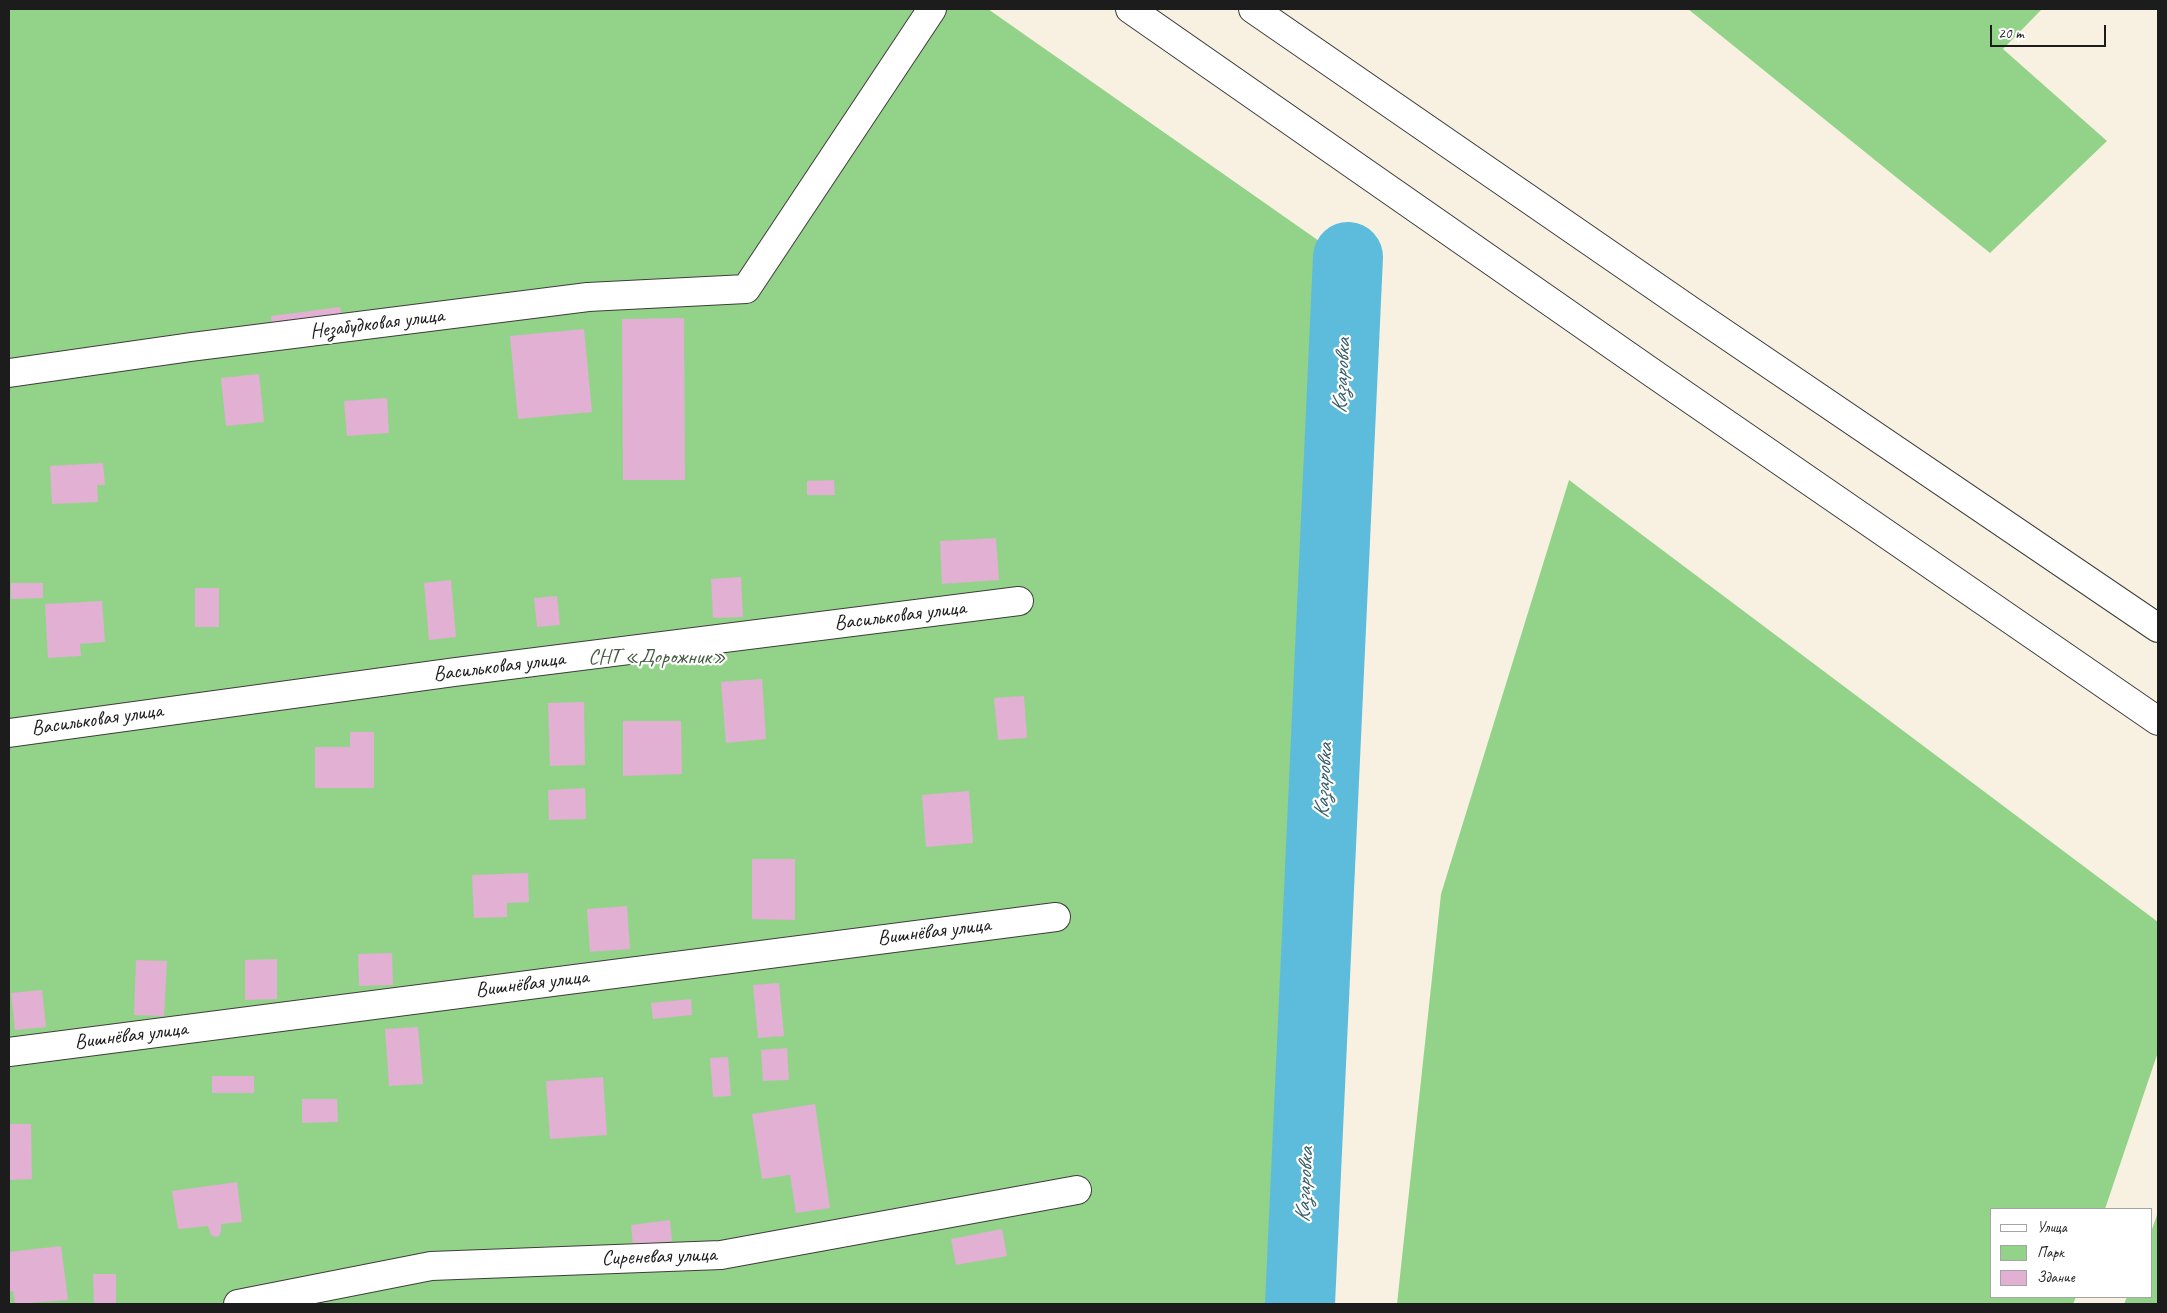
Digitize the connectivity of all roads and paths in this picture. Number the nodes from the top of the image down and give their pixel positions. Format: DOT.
graph roads {
  1 [pos="932,9"];
  2 [pos="1130,9"];
  3 [pos="1253,9"];
  4 [pos="9,373"];
  5 [pos="1019,601"];
  6 [pos="2158,628"];
  7 [pos="2158,721"];
  8 [pos="9,733"];
  9 [pos="1056,916"];
  10 [pos="9,1052"];
  11 [pos="1077,1190"];
  12 [pos="238,1304"];
  1 -- 4 [label="main road, Незабудковая улица"];
  2 -- 7 [label="main road"];
  3 -- 6 [label="main road"];
  5 -- 8 [label="main road, Васильковая улица"];
  9 -- 10 [label="main road, Вишнёвая улица"];
  11 -- 12 [label="main road, Сиреневая улица"];
}
